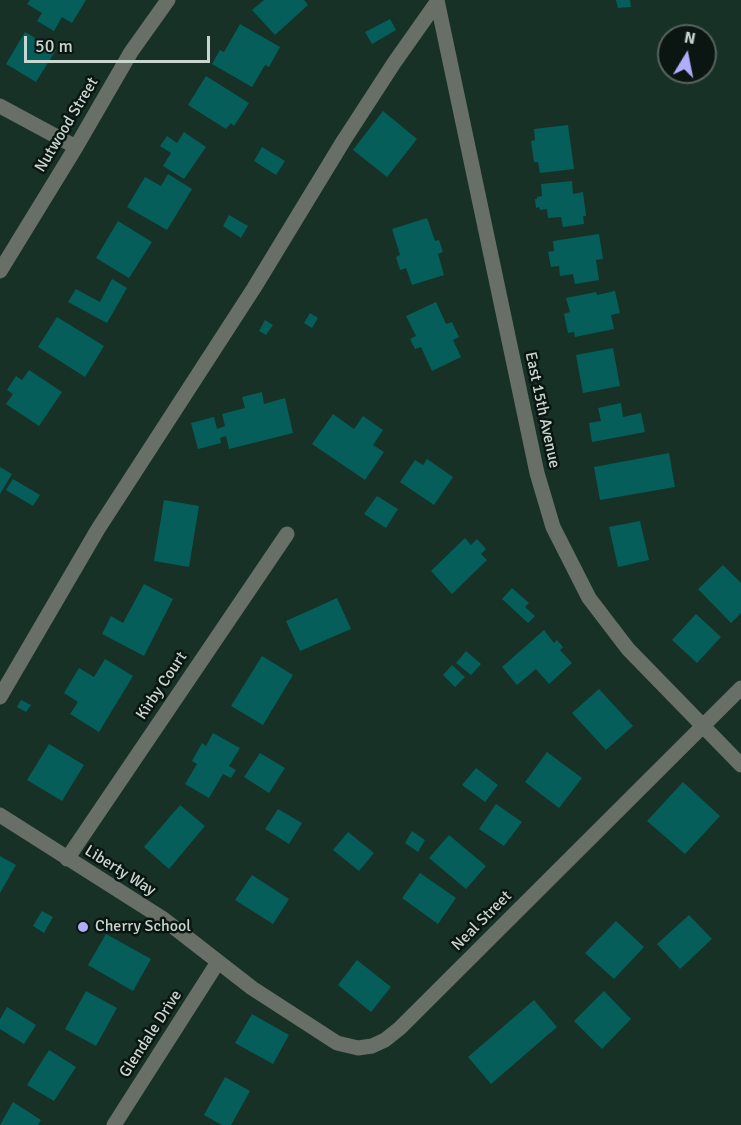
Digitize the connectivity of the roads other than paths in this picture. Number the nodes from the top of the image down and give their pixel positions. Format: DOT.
graph roads {
  1 [pos="168,0"];
  2 [pos="437,1"];
  3 [pos="0,106"];
  4 [pos="76,147"];
  5 [pos="0,271"];
  6 [pos="287,534"];
  7 [pos="741,688"];
  8 [pos="0,697"];
  9 [pos="704,726"];
  10 [pos="741,765"];
  11 [pos="0,815"];
  12 [pos="67,859"];
  13 [pos="218,962"];
  14 [pos="114,1125"];
  1 -- 4 [label="street, Nutwood Street"];
  2 -- 8 [label="street"];
  2 -- 9 [label="street, East 15th Avenue"];
  3 -- 4 [label="street"];
  4 -- 5 [label="street, Nutwood Street"];
  6 -- 12 [label="street, Kirby Court"];
  7 -- 9 [label="street, Neal Street"];
  9 -- 10 [label="street, East 15th Avenue"];
  9 -- 13 [label="street, Neal Street"];
  11 -- 12 [label="street, Liberty Way"];
  12 -- 13 [label="street, Liberty Way"];
  13 -- 14 [label="street, Glendale Drive"];
}
